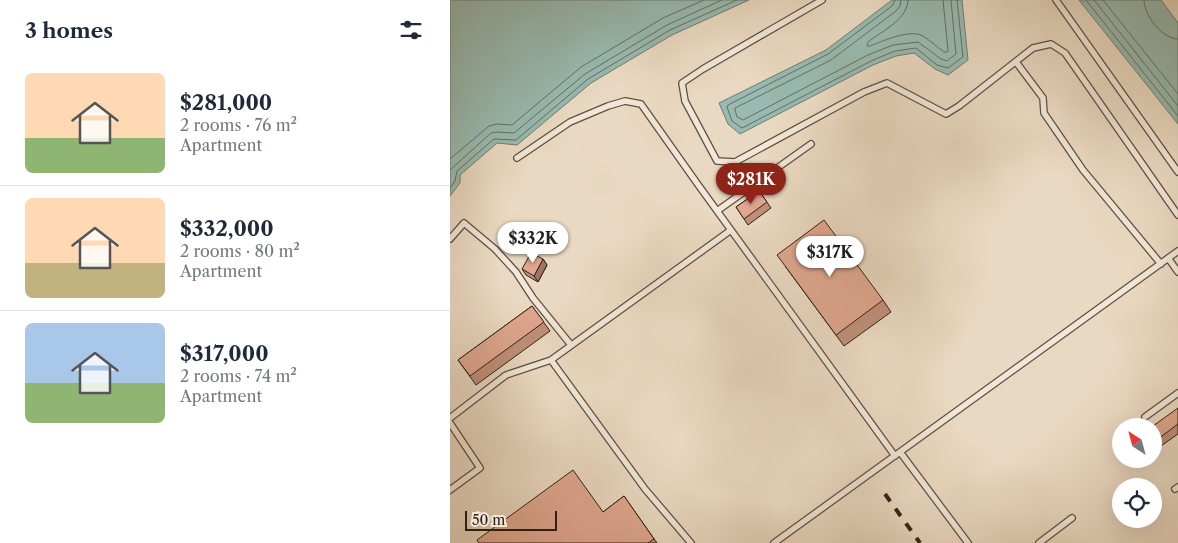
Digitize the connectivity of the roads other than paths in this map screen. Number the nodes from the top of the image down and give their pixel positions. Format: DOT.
graph roads {
  1 [pos="822,0"];
  2 [pos="1056,0"];
  3 [pos="1016,62"];
  4 [pos="810,144"];
  5 [pos="517,158"];
  6 [pos="1178,172"];
  7 [pos="717,211"];
  8 [pos="1178,215"];
  9 [pos="731,230"];
  10 [pos="450,239"];
  11 [pos="1178,251"];
  12 [pos="1168,258"];
  13 [pos="1160,264"];
  14 [pos="1178,272"];
  15 [pos="571,345"];
  16 [pos="551,360"];
  17 [pos="1178,393"];
  18 [pos="1145,417"];
  19 [pos="450,418"];
  20 [pos="450,423"];
  21 [pos="898,454"];
  22 [pos="450,490"];
  23 [pos="1072,518"];
  24 [pos="691,543"];
  25 [pos="774,543"];
  26 [pos="968,543"];
  27 [pos="1039,543"];
  1 -- 3 [label="lane"];
  2 -- 6 [label="lane"];
  3 -- 8 [label="lane"];
  3 -- 13 [label="lane"];
  4 -- 7 [label="lane"];
  5 -- 7 [label="lane"];
  7 -- 9 [label="lane"];
  9 -- 15 [label="lane"];
  9 -- 21 [label="lane"];
  10 -- 15 [label="lane"];
  11 -- 12 [label="lane"];
  12 -- 13 [label="lane"];
  12 -- 14 [label="lane"];
  13 -- 21 [label="lane"];
  15 -- 16 [label="lane"];
  16 -- 19 [label="lane"];
  16 -- 24 [label="lane"];
  17 -- 18 [label="lane"];
  20 -- 22 [label="lane"];
  21 -- 25 [label="lane"];
  21 -- 26 [label="lane"];
  23 -- 27 [label="lane"];
}
